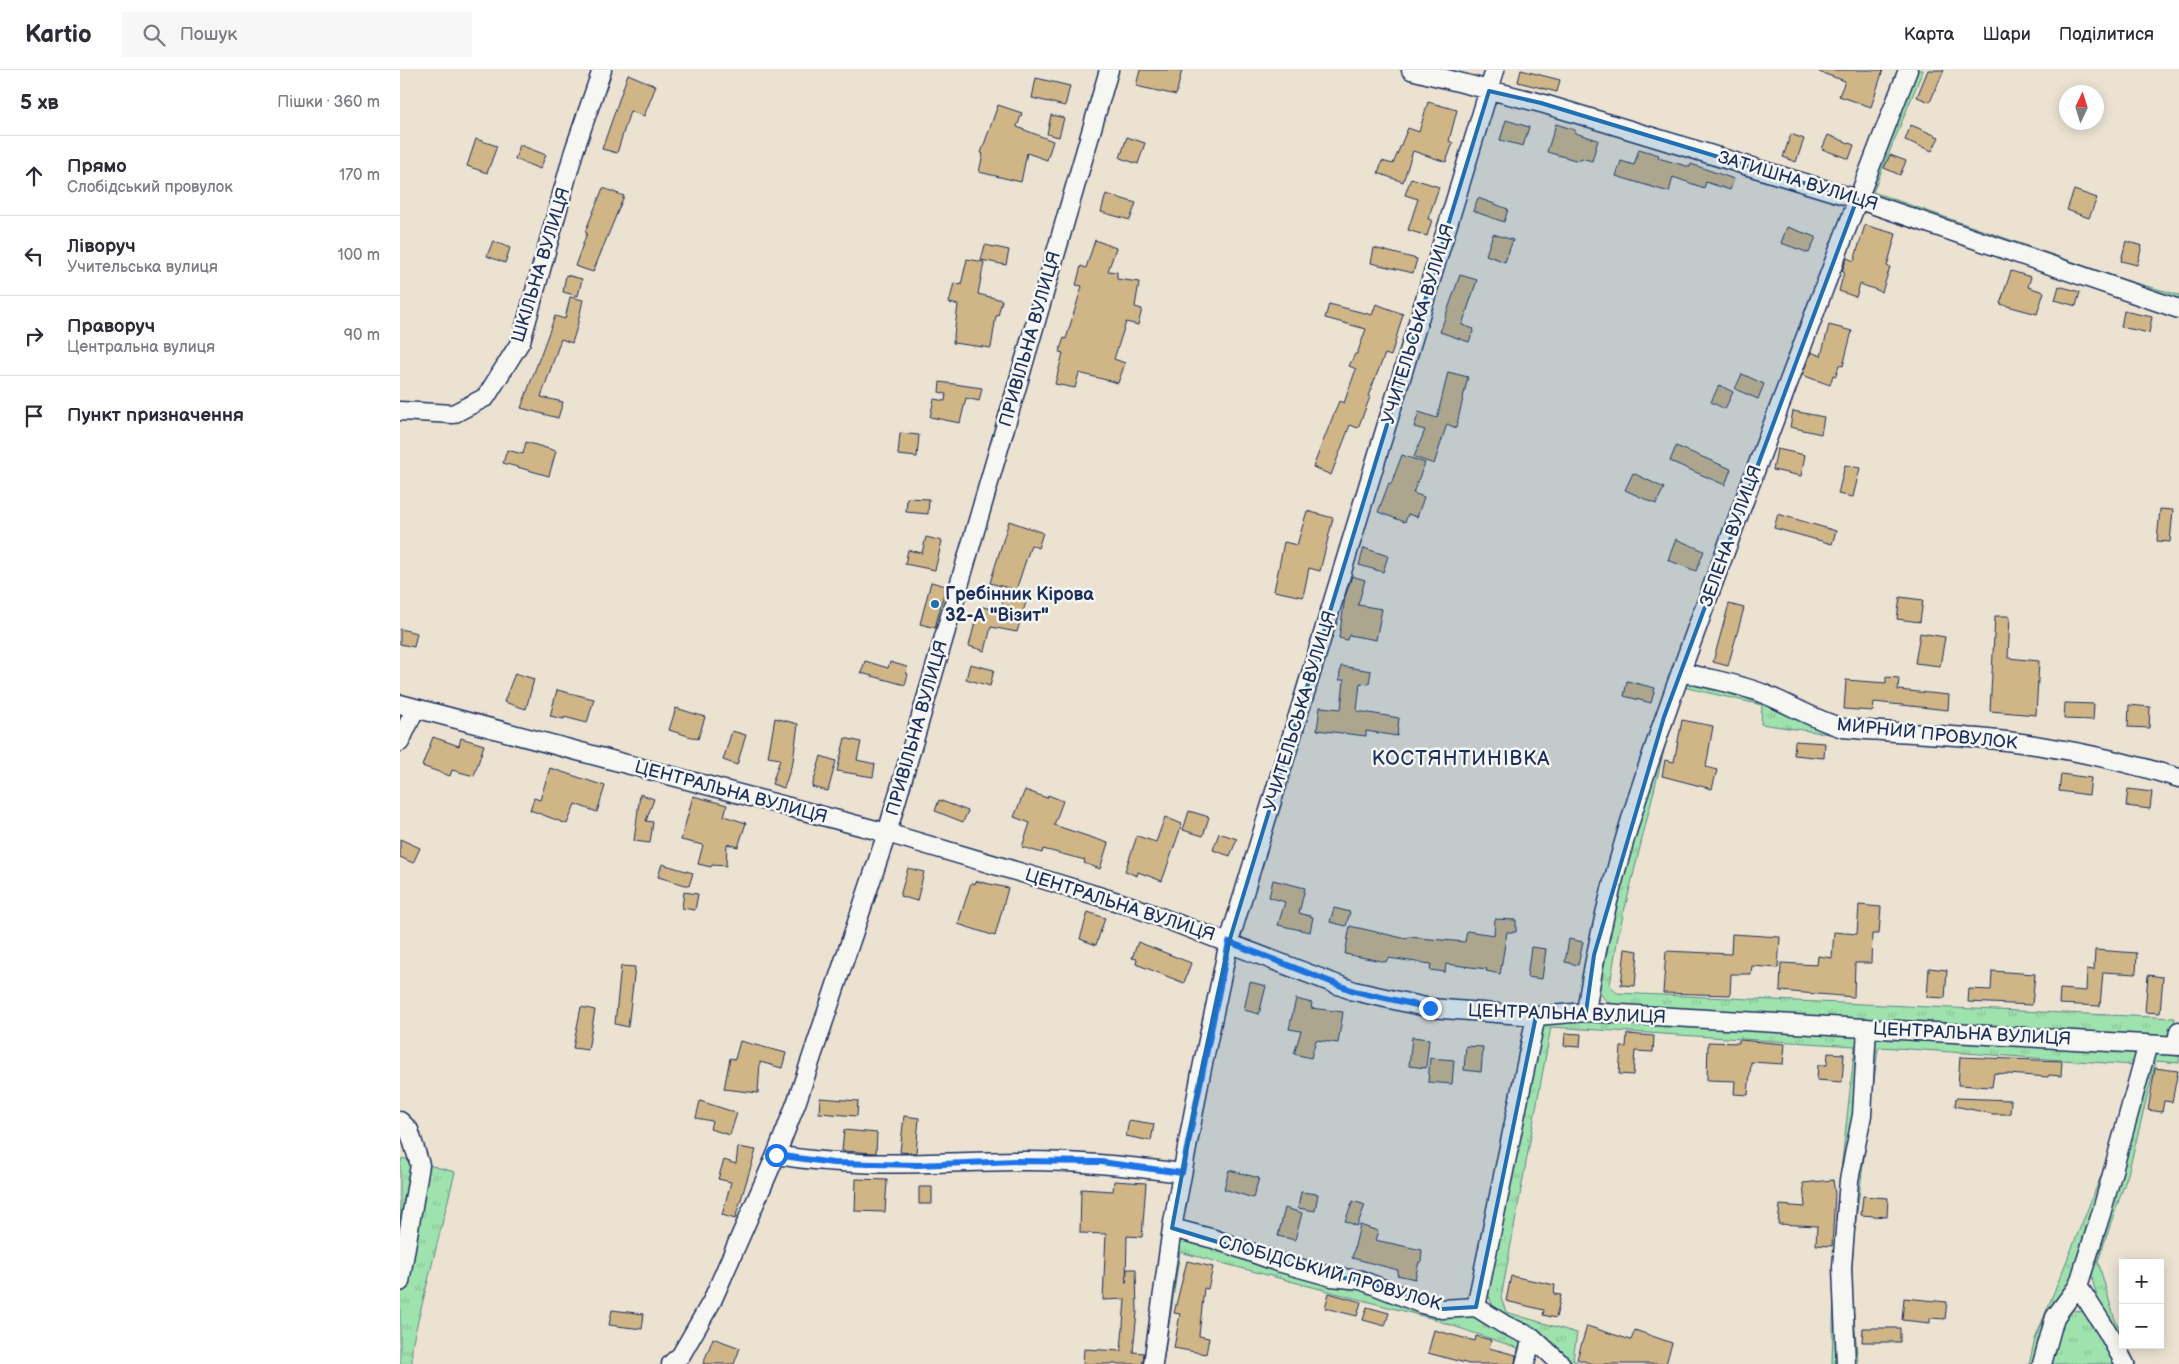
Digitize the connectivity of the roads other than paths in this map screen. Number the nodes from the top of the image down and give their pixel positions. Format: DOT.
graph roads {
  1 [pos="602,70"];
  2 [pos="1109,70"];
  3 [pos="1411,70"];
  4 [pos="1495,70"];
  5 [pos="1908,70"];
  6 [pos="1488,91"];
  7 [pos="1857,198"];
  8 [pos="2179,309"];
  9 [pos="400,411"];
  10 [pos="1681,672"];
  11 [pos="407,706"];
  12 [pos="400,742"];
  13 [pos="2179,778"];
  14 [pos="887,833"];
  15 [pos="1229,942"];
  16 [pos="1586,1012"];
  17 [pos="1536,1016"];
  18 [pos="1867,1028"];
  19 [pos="2178,1041"];
  20 [pos="2148,1044"];
  21 [pos="400,1120"];
  22 [pos="776,1155"];
  23 [pos="1182,1173"];
  24 [pos="1172,1228"];
  25 [pos="400,1282"];
  26 [pos="2078,1286"];
  27 [pos="1476,1307"];
  28 [pos="1532,1337"];
  29 [pos="670,1364"];
  30 [pos="1153,1364"];
  31 [pos="1525,1364"];
  32 [pos="1561,1364"];
  33 [pos="1846,1364"];
  34 [pos="2042,1364"];
  35 [pos="2125,1364"];
  1 -- 9 [label="street, ШКІЛЬНА ВУЛИЦЯ"];
  2 -- 14 [label="street, ПРИВІЛЬНА ВУЛИЦЯ"];
  3 -- 6 [label="street, ЗАТИШНА ВУЛИЦЯ"];
  4 -- 6 [label="street, УЧИТЕЛЬСЬКА ВУЛИЦЯ"];
  5 -- 7 [label="street, ЗЕЛЕНА ВУЛИЦЯ"];
  6 -- 7 [label="street, ЗАТИШНА ВУЛИЦЯ"];
  6 -- 15 [label="street, УЧИТЕЛЬСЬКА ВУЛИЦЯ"];
  7 -- 8 [label="street, ЗАТИШНА ВУЛИЦЯ"];
  7 -- 10 [label="street, ЗЕЛЕНА ВУЛИЦЯ"];
  10 -- 13 [label="street, МИРНИЙ ПРОВУЛОК"];
  10 -- 16 [label="street, ЗЕЛЕНА ВУЛИЦЯ"];
  11 -- 12 [label="street"];
  11 -- 14 [label="street, ЦЕНТРАЛЬНА ВУЛИЦЯ"];
  14 -- 15 [label="street, ЦЕНТРАЛЬНА ВУЛИЦЯ"];
  14 -- 22 [label="street, ПРИВІЛЬНА ВУЛИЦЯ"];
  15 -- 17 [label="street, ЦЕНТРАЛЬНА ВУЛИЦЯ"];
  15 -- 23 [label="street, УЧИТЕЛЬСЬКА ВУЛИЦЯ"];
  16 -- 17 [label="street, ЦЕНТРАЛЬНА ВУЛИЦЯ"];
  16 -- 18 [label="street, ЦЕНТРАЛЬНА ВУЛИЦЯ"];
  17 -- 27 [label="street"];
  18 -- 20 [label="street, ЦЕНТРАЛЬНА ВУЛИЦЯ"];
  18 -- 33 [label="street"];
  19 -- 20 [label="street, ЦЕНТРАЛЬНА ВУЛИЦЯ"];
  20 -- 26 [label="street"];
  21 -- 25 [label="street"];
  22 -- 23 [label="street"];
  22 -- 29 [label="street, ПРИВІЛЬНА ВУЛИЦЯ"];
  23 -- 24 [label="street, УЧИТЕЛЬСЬКА ВУЛИЦЯ"];
  24 -- 27 [label="street, СЛОБІДСЬКИЙ ПРОВУЛОК"];
  24 -- 30 [label="street, УЧИТЕЛЬСЬКА ВУЛИЦЯ"];
  26 -- 34 [label="street"];
  26 -- 35 [label="street"];
  27 -- 28 [label="street"];
  28 -- 31 [label="street"];
  28 -- 32 [label="street"];
}
